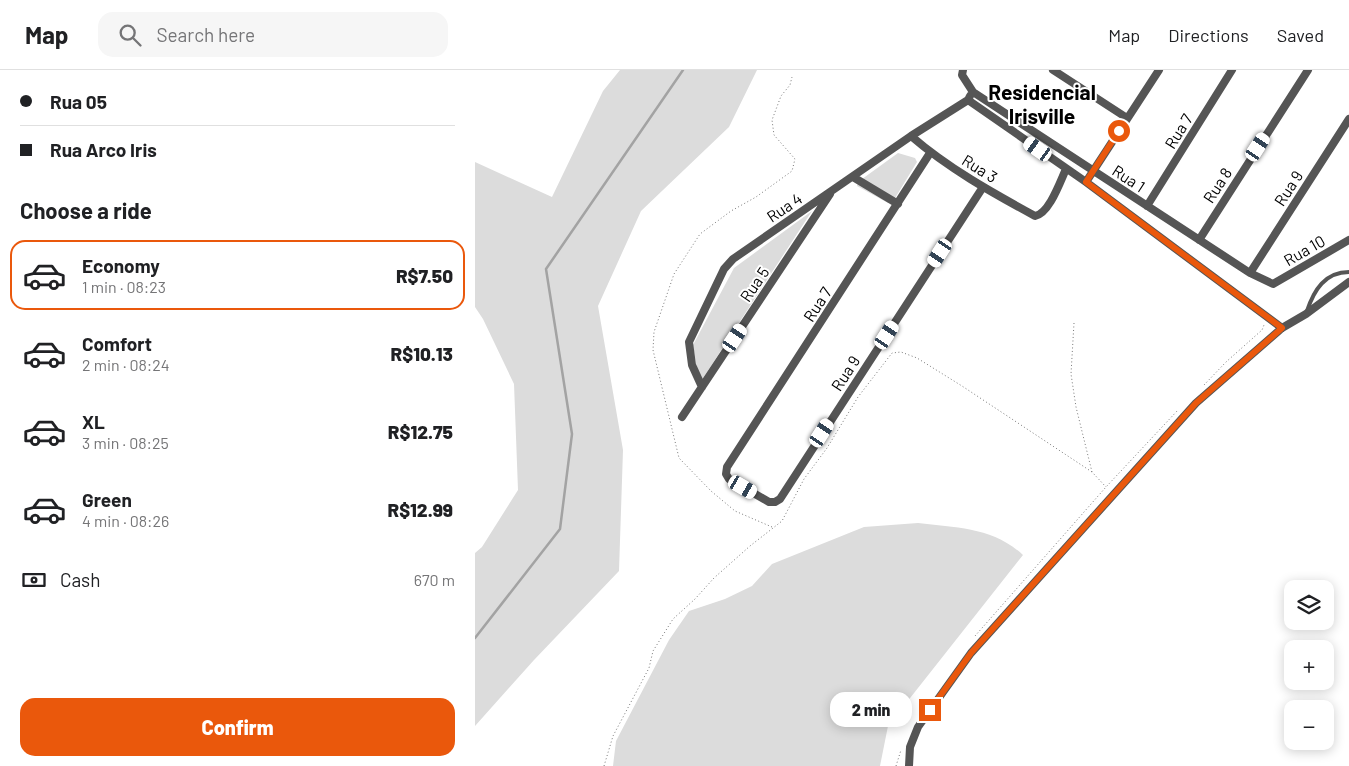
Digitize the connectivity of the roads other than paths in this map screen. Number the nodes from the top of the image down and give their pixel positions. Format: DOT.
graph roads {
  1 [pos="963,70"];
  2 [pos="1053,70"];
  3 [pos="1159,70"];
  4 [pos="1232,70"];
  5 [pos="1308,70"];
  6 [pos="973,92"];
  7 [pos="967,100"];
  8 [pos="1127,118"];
  9 [pos="1349,119"];
  10 [pos="911,136"];
  11 [pos="930,153"];
  12 [pos="1066,169"];
  13 [pos="1093,171"];
  14 [pos="853,176"];
  15 [pos="1086,182"];
  16 [pos="983,187"];
  17 [pos="833,191"];
  18 [pos="898,204"];
  19 [pos="1147,206"];
  20 [pos="1199,240"];
  21 [pos="1349,240"];
  22 [pos="1349,272"];
  23 [pos="1249,273"];
  24 [pos="1349,282"];
  25 [pos="1273,284"];
  26 [pos="1306,314"];
  27 [pos="1282,328"];
  28 [pos="702,386"];
  29 [pos="682,417"];
  30 [pos="726,470"];
  31 [pos="909,766"];
  1 -- 6 [label="street"];
  2 -- 8 [label="street"];
  3 -- 8 [label="street"];
  4 -- 19 [label="street, Rua 7"];
  5 -- 20 [label="street, Rua 8"];
  6 -- 7 [label="street"];
  6 -- 13 [label="street, Rua 1"];
  7 -- 10 [label="street, Rua 4"];
  7 -- 12 [label="street, Rua 1"];
  8 -- 13 [label="street"];
  9 -- 23 [label="street, Rua 9"];
  10 -- 11 [label="street, Rua 3"];
  10 -- 14 [label="street, Rua 4"];
  11 -- 16 [label="street, Rua 3"];
  11 -- 18 [label="street, Rua 7"];
  12 -- 15 [label="street, Rua 1"];
  12 -- 16 [label="street, Rua 3"];
  13 -- 15 [label="street"];
  13 -- 19 [label="street, Rua 1"];
  14 -- 17 [label="street, Rua 4"];
  14 -- 18 [label="street"];
  15 -- 27 [label="street"];
  16 -- 30 [label="street, Rua 9"];
  17 -- 28 [label="street, Rua 5"];
  17 -- 28 [label="street, Rua 4"];
  18 -- 30 [label="street, Rua 7"];
  19 -- 20 [label="street, Rua 1"];
  20 -- 23 [label="street, Rua 1"];
  21 -- 25 [label="street, Rua 10"];
  22 -- 26 [label="lane"];
  23 -- 25 [label="street, Rua 1"];
  24 -- 26 [label="street"];
  26 -- 27 [label="street"];
  27 -- 31 [label="street"];
  28 -- 29 [label="street, Rua 5"];
}
